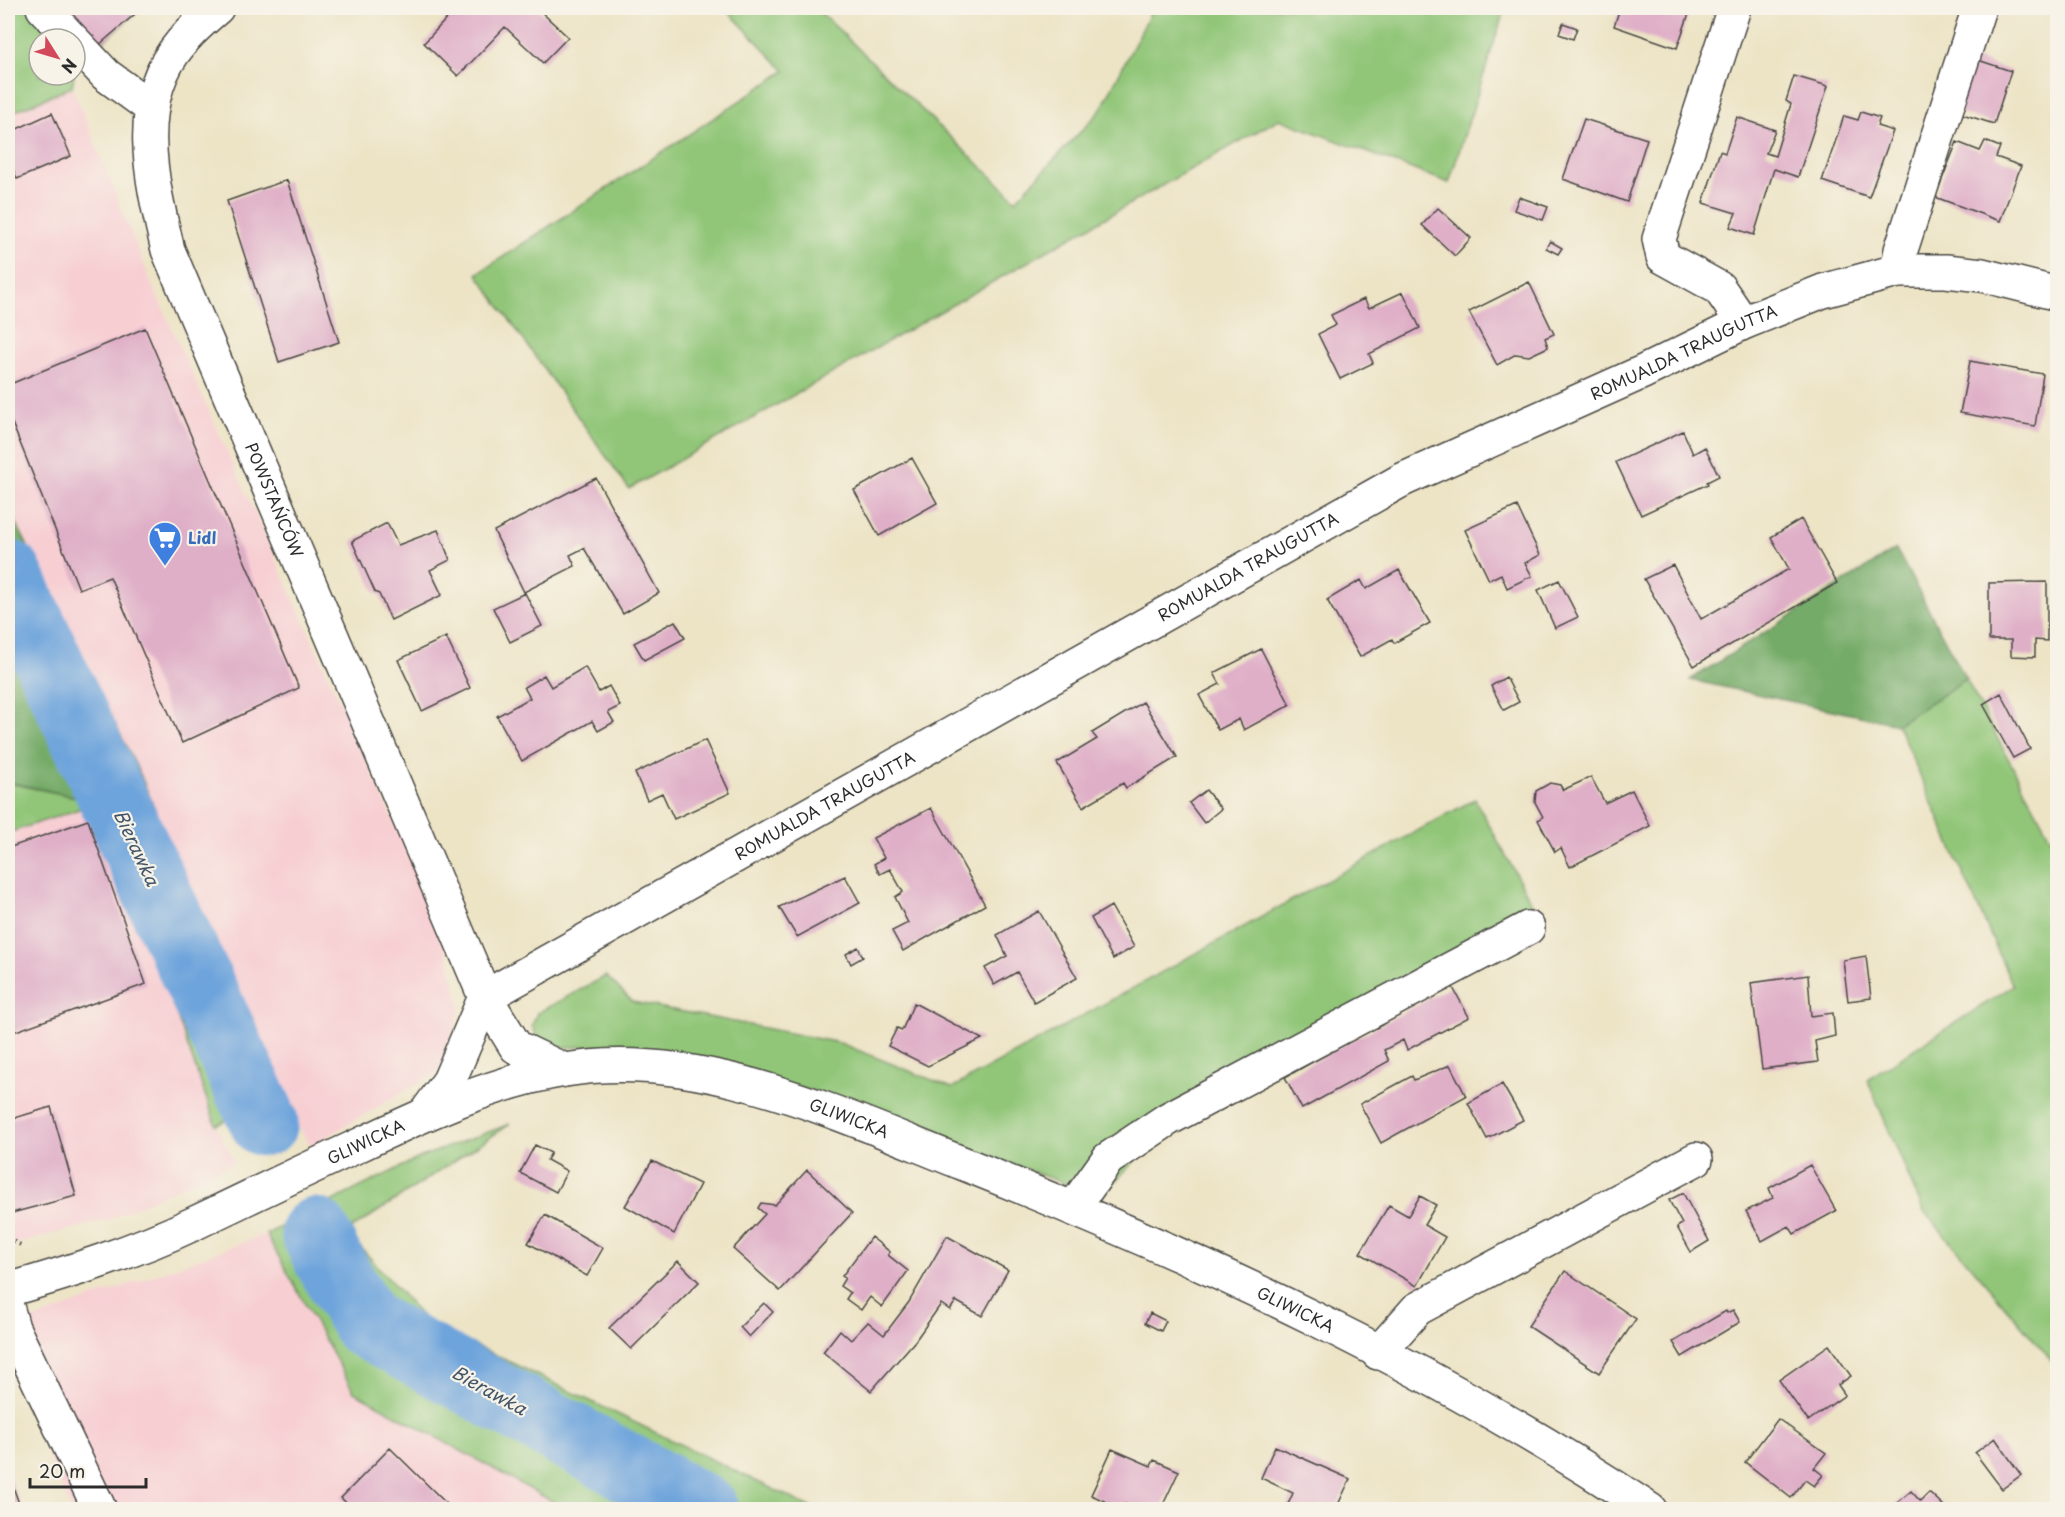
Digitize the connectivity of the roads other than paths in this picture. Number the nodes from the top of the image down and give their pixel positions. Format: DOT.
graph roads {
  1 [pos="43,8"];
  2 [pos="217,8"];
  3 [pos="1734,8"];
  4 [pos="1979,8"];
  5 [pos="61,27"];
  6 [pos="87,55"];
  7 [pos="150,107"];
  8 [pos="1897,271"];
  9 [pos="2058,294"];
  10 [pos="1743,323"];
  11 [pos="1528,928"];
  12 [pos="484,997"];
  13 [pos="564,1070"];
  14 [pos="425,1114"];
  15 [pos="1696,1159"];
  16 [pos="1073,1208"];
  17 [pos="8,1290"];
  18 [pos="8,1310"];
  19 [pos="1378,1353"];
  20 [pos="99,1509"];
  21 [pos="1650,1509"];
  1 -- 5 [label="street"];
  2 -- 7 [label="street, POWSTAŃCÓW"];
  3 -- 10 [label="street"];
  4 -- 8 [label="street"];
  6 -- 7 [label="street"];
  7 -- 12 [label="street, POWSTAŃCÓW"];
  8 -- 9 [label="street, ROMUALDA TRAUGUTTA"];
  8 -- 10 [label="street, ROMUALDA TRAUGUTTA"];
  10 -- 12 [label="street, ROMUALDA TRAUGUTTA"];
  11 -- 16 [label="street"];
  12 -- 13 [label="street, POWSTAŃCÓW"];
  12 -- 14 [label="street"];
  13 -- 14 [label="street, GLIWICKA"];
  13 -- 16 [label="street, GLIWICKA"];
  14 -- 17 [label="street, GLIWICKA"];
  15 -- 19 [label="street"];
  16 -- 19 [label="street, GLIWICKA"];
  18 -- 20 [label="street"];
  19 -- 21 [label="street, GLIWICKA"];
}
